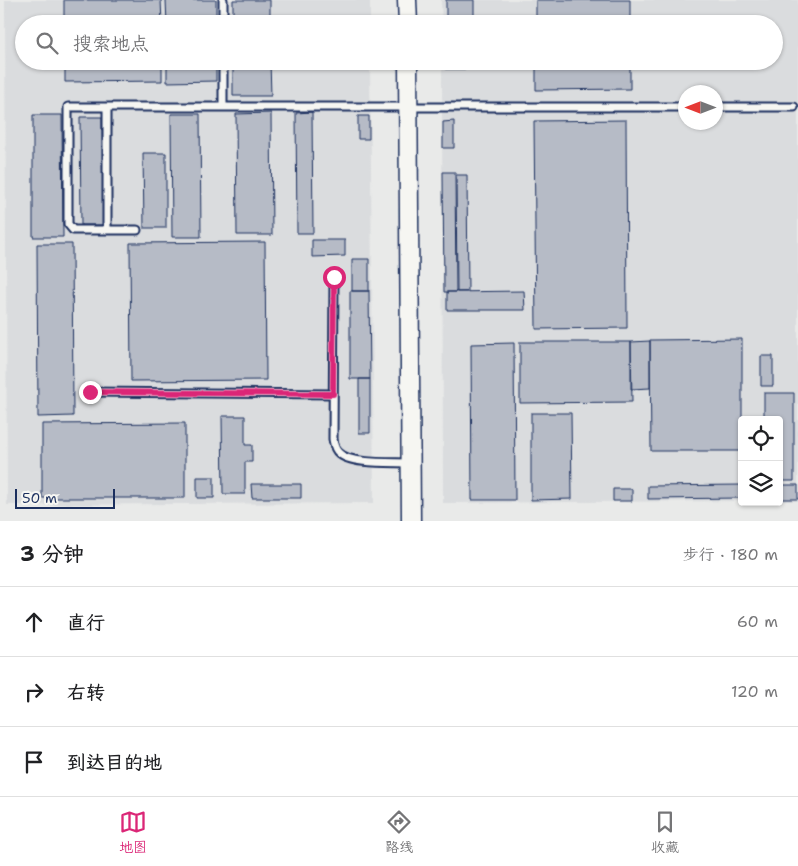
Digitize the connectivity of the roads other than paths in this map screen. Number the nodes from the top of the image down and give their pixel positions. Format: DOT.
graph roads {
  1 [pos="222,0"];
  2 [pos="407,0"];
  3 [pos="222,15"];
  4 [pos="408,15"];
  5 [pos="222,70"];
  6 [pos="408,70"];
  7 [pos="108,106"];
  8 [pos="222,107"];
  9 [pos="408,107"];
  10 [pos="678,107"];
  11 [pos="723,107"];
  12 [pos="794,107"];
  13 [pos="108,230"];
  14 [pos="137,230"];
  15 [pos="334,277"];
  16 [pos="90,392"];
  17 [pos="333,394"];
  18 [pos="411,463"];
  19 [pos="411,521"];
  1 -- 3 [label="lane"];
  2 -- 4 [label="street"];
  5 -- 8 [label="lane"];
  6 -- 9 [label="street"];
  7 -- 8 [label="lane"];
  7 -- 13 [label="lane"];
  7 -- 13 [label="lane"];
  8 -- 9 [label="lane"];
  9 -- 10 [label="lane"];
  9 -- 18 [label="street"];
  11 -- 12 [label="lane"];
  13 -- 14 [label="lane"];
  15 -- 17 [label="lane"];
  16 -- 17 [label="lane"];
  17 -- 18 [label="lane"];
  18 -- 19 [label="street"];
}
